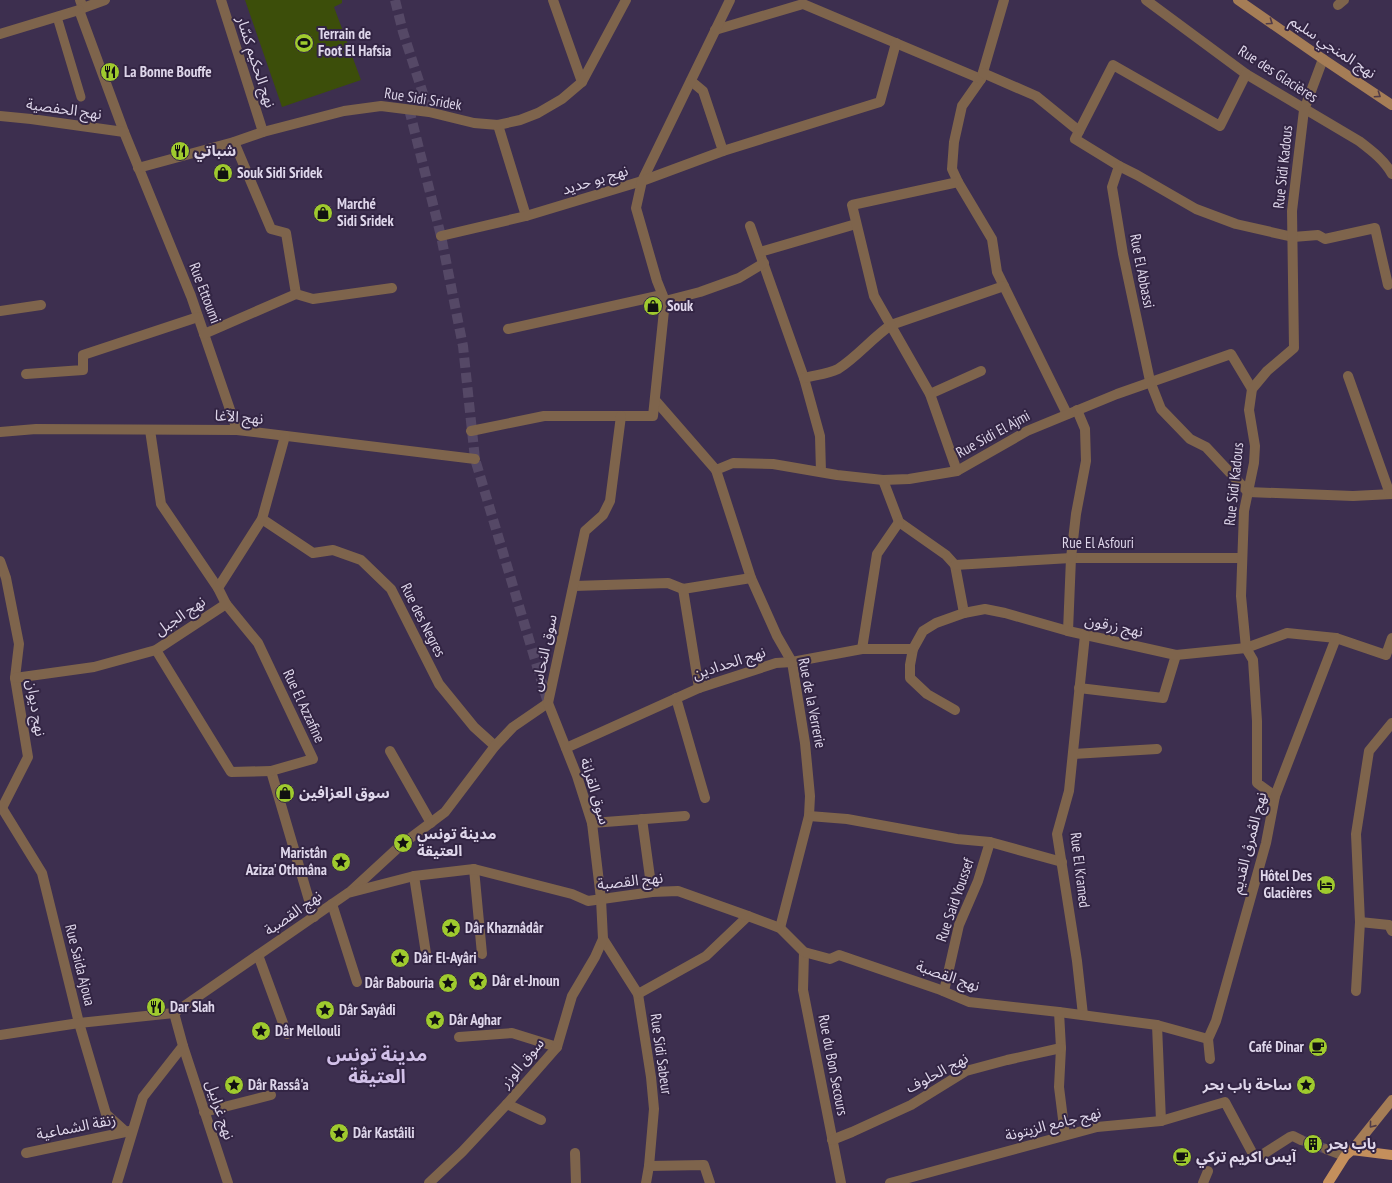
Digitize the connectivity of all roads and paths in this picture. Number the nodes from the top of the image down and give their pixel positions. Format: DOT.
graph roads {
  1 [pos="105,0"];
  2 [pos="221,0"];
  3 [pos="552,0"];
  4 [pos="626,0"];
  5 [pos="730,0"];
  6 [pos="1004,0"];
  7 [pos="1146,0"];
  8 [pos="1238,0"];
  9 [pos="81,6"];
  10 [pos="57,16"];
  11 [pos="715,30"];
  12 [pos="0,34"];
  13 [pos="896,43"];
  14 [pos="1324,59"];
  15 [pos="1246,74"];
  16 [pos="982,76"];
  17 [pos="690,81"];
  18 [pos="582,82"];
  19 [pos="81,97"];
  20 [pos="1392,105"];
  21 [pos="1304,110"];
  22 [pos="0,116"];
  23 [pos="498,125"];
  24 [pos="1079,131"];
  25 [pos="124,132"];
  26 [pos="263,132"];
  27 [pos="234,142"];
  28 [pos="723,150"];
  29 [pos="1119,166"];
  30 [pos="138,168"];
  31 [pos="1392,174"];
  32 [pos="642,181"];
  33 [pos="958,182"];
  34 [pos="526,216"];
  35 [pos="856,224"];
  36 [pos="750,226"];
  37 [pos="441,236"];
  38 [pos="1293,236"];
  39 [pos="760,252"];
  40 [pos="764,263"];
  41 [pos="1388,285"];
  42 [pos="1004,286"];
  43 [pos="392,288"];
  44 [pos="296,294"];
  45 [pos="663,298"];
  46 [pos="41,305"];
  47 [pos="0,311"];
  48 [pos="198,317"];
  49 [pos="891,325"];
  50 [pos="508,329"];
  51 [pos="204,334"];
  52 [pos="981,371"];
  53 [pos="26,374"];
  54 [pos="1348,376"];
  55 [pos="804,378"];
  56 [pos="1150,381"];
  57 [pos="1252,389"];
  58 [pos="930,394"];
  59 [pos="655,400"];
  60 [pos="1072,412"];
  61 [pos="620,416"];
  62 [pos="150,430"];
  63 [pos="237,430"];
  64 [pos="471,431"];
  65 [pos="0,432"];
  66 [pos="285,436"];
  67 [pos="475,459"];
  68 [pos="716,470"];
  69 [pos="958,471"];
  70 [pos="821,472"];
  71 [pos="883,480"];
  72 [pos="1248,492"];
  73 [pos="1391,494"];
  74 [pos="262,519"];
  75 [pos="899,522"];
  76 [pos="1071,558"];
  77 [pos="1242,558"];
  78 [pos="0,561"];
  79 [pos="955,565"];
  80 [pos="751,578"];
  81 [pos="574,586"];
  82 [pos="218,588"];
  83 [pos="683,589"];
  84 [pos="226,604"];
  85 [pos="964,613"];
  86 [pos="1068,631"];
  87 [pos="1085,635"];
  88 [pos="1336,638"];
  89 [pos="1392,638"];
  90 [pos="1246,648"];
  91 [pos="862,649"];
  92 [pos="912,649"];
  93 [pos="156,650"];
  94 [pos="1176,655"];
  95 [pos="792,662"];
  96 [pos="15,678"];
  97 [pos="699,688"];
  98 [pos="1079,688"];
  99 [pos="676,698"];
  100 [pos="548,703"];
  101 [pos="955,710"];
  102 [pos="1392,723"];
  103 [pos="495,746"];
  104 [pos="566,748"];
  105 [pos="1156,749"];
  106 [pos="390,751"];
  107 [pos="1073,754"];
  108 [pos="271,771"];
  109 [pos="1276,796"];
  110 [pos="704,798"];
  111 [pos="1,807"];
  112 [pos="685,816"];
  113 [pos="808,816"];
  114 [pos="642,819"];
  115 [pos="431,823"];
  116 [pos="592,823"];
  117 [pos="990,842"];
  118 [pos="1062,862"];
  119 [pos="474,869"];
  120 [pos="414,876"];
  121 [pos="652,892"];
  122 [pos="348,893"];
  123 [pos="600,899"];
  124 [pos="332,904"];
  125 [pos="314,916"];
  126 [pos="748,916"];
  127 [pos="1360,922"];
  128 [pos="780,928"];
  129 [pos="1392,930"];
  130 [pos="603,940"];
  131 [pos="804,952"];
  132 [pos="482,954"];
  133 [pos="258,955"];
  134 [pos="427,960"];
  135 [pos="357,982"];
  136 [pos="944,991"];
  137 [pos="1356,991"];
  138 [pos="638,994"];
  139 [pos="1059,1012"];
  140 [pos="174,1013"];
  141 [pos="1083,1015"];
  142 [pos="79,1023"];
  143 [pos="1157,1025"];
  144 [pos="287,1034"];
  145 [pos="0,1035"];
  146 [pos="460,1037"];
  147 [pos="1208,1039"];
  148 [pos="183,1046"];
  149 [pos="557,1047"];
  150 [pos="1061,1048"];
  151 [pos="1210,1059"];
  152 [pos="271,1095"];
  153 [pos="1392,1100"];
  154 [pos="507,1104"];
  155 [pos="204,1112"];
  156 [pos="541,1120"];
  157 [pos="1162,1121"];
  158 [pos="130,1132"];
  159 [pos="1066,1136"];
  160 [pos="832,1140"];
  161 [pos="1301,1140"];
  162 [pos="1326,1149"];
  163 [pos="575,1152"];
  164 [pos="26,1153"];
  165 [pos="1349,1153"];
  166 [pos="1392,1156"];
  167 [pos="649,1166"];
  168 [pos="1208,1171"];
  169 [pos="117,1183"];
  170 [pos="228,1183"];
  171 [pos="429,1183"];
  172 [pos="576,1183"];
  173 [pos="646,1183"];
  174 [pos="710,1183"];
  175 [pos="840,1183"];
  176 [pos="890,1183"];
  177 [pos="1203,1183"];
  178 [pos="1328,1183"];
  1 -- 9 [label="street"];
  2 -- 26 [label="street, نهج الحكيم كسّار"];
  3 -- 18 [label="street"];
  4 -- 18 [label="street, Rue Sidi Sridek"];
  5 -- 11 [label="street, نهج بو حديد"];
  6 -- 16 [label="street"];
  7 -- 15 [label="street, Rue des Glacières"];
  8 -- 14 [label="main road, نهج المنجي سليم, one-way"];
  9 -- 10 [label="street"];
  9 -- 25 [label="street, Rue Ettoumi"];
  10 -- 12 [label="street"];
  10 -- 19 [label="lane"];
  11 -- 13 [label="street"];
  11 -- 17 [label="street, نهج بو حديد"];
  13 -- 16 [label="street"];
  13 -- 28 [label="street"];
  14 -- 20 [label="main road, نهج المنجي سليم, one-way"];
  14 -- 21 [label="street, Rue Sidi Kadous"];
  15 -- 21 [label="street, Rue des Glacières"];
  15 -- 24 [label="street"];
  16 -- 24 [label="street"];
  16 -- 33 [label="street"];
  17 -- 28 [label="street"];
  17 -- 32 [label="street, نهج بو حديد"];
  18 -- 23 [label="street, Rue Sidi Sridek"];
  21 -- 31 [label="street, Rue des Glacières"];
  21 -- 38 [label="street, Rue Sidi Kadous"];
  22 -- 25 [label="street, نهج الحفصية"];
  23 -- 26 [label="street, Rue Sidi Sridek"];
  23 -- 34 [label="street"];
  24 -- 29 [label="street"];
  25 -- 30 [label="street, Rue Ettoumi"];
  26 -- 27 [label="street, Rue Sidi Sridek"];
  27 -- 30 [label="street, Rue Sidi Sridek"];
  27 -- 44 [label="street"];
  28 -- 32 [label="street"];
  29 -- 38 [label="street"];
  29 -- 56 [label="street, Rue El Abbassi"];
  30 -- 48 [label="street, Rue Ettoumi"];
  32 -- 34 [label="street, نهج بو حديد"];
  32 -- 45 [label="street"];
  33 -- 35 [label="street"];
  33 -- 42 [label="street"];
  34 -- 37 [label="street, نهج بو حديد"];
  35 -- 39 [label="street"];
  35 -- 49 [label="street"];
  36 -- 39 [label="street"];
  38 -- 41 [label="street"];
  38 -- 57 [label="street, Rue Sidi Kadous"];
  39 -- 40 [label="street"];
  40 -- 45 [label="street"];
  40 -- 55 [label="street"];
  42 -- 49 [label="street"];
  42 -- 60 [label="street"];
  43 -- 44 [label="street"];
  44 -- 51 [label="street"];
  45 -- 50 [label="street"];
  45 -- 59 [label="street"];
  46 -- 47 [label="street"];
  48 -- 51 [label="street, Rue Ettoumi"];
  48 -- 53 [label="street"];
  49 -- 55 [label="street"];
  49 -- 58 [label="street"];
  51 -- 63 [label="street, Rue Ettoumi"];
  52 -- 58 [label="street"];
  54 -- 73 [label="street"];
  55 -- 70 [label="street"];
  56 -- 57 [label="street, Rue Sidi El Ajmi"];
  56 -- 60 [label="street, Rue Sidi El Ajmi"];
  56 -- 72 [label="street, Rue El Abbassi"];
  57 -- 72 [label="street, Rue Sidi Kadous"];
  58 -- 69 [label="street"];
  59 -- 61 [label="street"];
  59 -- 68 [label="street"];
  60 -- 69 [label="street, Rue Sidi El Ajmi"];
  60 -- 76 [label="street"];
  61 -- 64 [label="street"];
  61 -- 81 [label="street, سوق النحاس"];
  62 -- 63 [label="street, نهج الآغا"];
  62 -- 65 [label="street, نهج الآغا"];
  62 -- 82 [label="street"];
  63 -- 66 [label="street, نهج الآغا"];
  66 -- 67 [label="street, نهج الآغا"];
  66 -- 74 [label="street, نهج الجبل"];
  68 -- 70 [label="street, Rue Sidi El Ajmi"];
  68 -- 80 [label="street, Rue de la Verrerie"];
  69 -- 71 [label="street, Rue Sidi El Ajmi"];
  70 -- 71 [label="street, Rue Sidi El Ajmi"];
  71 -- 75 [label="street"];
  72 -- 73 [label="street"];
  72 -- 77 [label="street, Rue Sidi Kadous"];
  74 -- 82 [label="street, نهج الجبل"];
  74 -- 103 [label="street, Rue des Negres"];
  75 -- 79 [label="street"];
  75 -- 91 [label="street"];
  76 -- 77 [label="street, Rue El Asfouri"];
  76 -- 79 [label="street, Rue El Asfouri"];
  76 -- 86 [label="street"];
  77 -- 90 [label="street, Rue Sidi Kadous"];
  78 -- 96 [label="street, نهج ديوان"];
  79 -- 85 [label="street"];
  80 -- 83 [label="street"];
  80 -- 95 [label="street, Rue de la Verrerie"];
  81 -- 83 [label="street"];
  81 -- 100 [label="street, سوق النحاس"];
  82 -- 84 [label="street, نهج الجبل"];
  83 -- 97 [label="street"];
  84 -- 93 [label="street, نهج الجبل"];
  84 -- 108 [label="street, Rue El Azzafine"];
  85 -- 86 [label="street, نهج زرقون"];
  85 -- 92 [label="street, نهج زرقون"];
  86 -- 87 [label="street, نهج زرقون"];
  87 -- 94 [label="street, نهج زرقون"];
  87 -- 98 [label="street, Rue El Kramed"];
  88 -- 89 [label="street, نهج زرقون"];
  88 -- 90 [label="street, نهج زرقون"];
  88 -- 109 [label="street, نهج الڨمرڨ القديم"];
  90 -- 94 [label="street, نهج زرقون"];
  90 -- 109 [label="street, Rue Sidi Kadous"];
  91 -- 92 [label="street, نهج الحدادين"];
  91 -- 95 [label="street, نهج الحدادين"];
  92 -- 101 [label="street, نهج زرقون"];
  93 -- 96 [label="street, نهج الجبل"];
  93 -- 108 [label="street"];
  94 -- 98 [label="street"];
  95 -- 97 [label="street, نهج الحدادين"];
  95 -- 113 [label="street, Rue de la Verrerie"];
  96 -- 111 [label="street, نهج ديوان"];
  97 -- 99 [label="street, نهج الحدادين"];
  98 -- 107 [label="street, Rue El Kramed"];
  99 -- 104 [label="street, نهج الحدادين"];
  99 -- 110 [label="street"];
  100 -- 103 [label="street, سوق النحاس"];
  100 -- 104 [label="street, سوق القرانة"];
  102 -- 127 [label="street"];
  103 -- 115 [label="street, سوق النحاس"];
  104 -- 116 [label="street, سوق القرانة"];
  105 -- 107 [label="street"];
  106 -- 115 [label="street"];
  107 -- 118 [label="street, Rue El Kramed"];
  108 -- 125 [label="street"];
  109 -- 147 [label="street, نهج الڨمرڨ القديم"];
  111 -- 142 [label="street, Rue Saida Ajoua"];
  112 -- 114 [label="street"];
  113 -- 117 [label="street"];
  113 -- 128 [label="street, Rue de la Verrerie"];
  114 -- 116 [label="street"];
  114 -- 121 [label="street"];
  115 -- 122 [label="street, سوق النحاس"];
  116 -- 123 [label="street, سوق القرانة"];
  117 -- 118 [label="street"];
  117 -- 136 [label="street, Rue Said Youssef"];
  118 -- 141 [label="street, Rue El Kramed"];
  119 -- 120 [label="street, نهج القصبة"];
  119 -- 123 [label="street, نهج القصبة"];
  119 -- 132 [label="street"];
  120 -- 122 [label="street, نهج القصبة"];
  120 -- 134 [label="street"];
  121 -- 123 [label="street, نهج القصبة"];
  121 -- 126 [label="street, نهج القصبة"];
  122 -- 124 [label="street, نهج القصبة"];
  123 -- 130 [label="street, سوق القرانة"];
  124 -- 125 [label="street, نهج القصبة"];
  124 -- 135 [label="street"];
  125 -- 133 [label="street, نهج القصبة"];
  126 -- 128 [label="street, نهج القصبة"];
  126 -- 138 [label="street"];
  127 -- 129 [label="street"];
  127 -- 137 [label="street"];
  128 -- 131 [label="street, نهج القصبة"];
  130 -- 138 [label="street, Rue Sidi Sabeur"];
  130 -- 149 [label="street, سوق الوزر"];
  131 -- 136 [label="street, نهج القصبة"];
  131 -- 160 [label="street, Rue du Bon Secours"];
  133 -- 140 [label="street, نهج القصبة"];
  133 -- 144 [label="street"];
  136 -- 139 [label="street, نهج القصبة"];
  138 -- 167 [label="street, Rue Sidi Sabeur"];
  139 -- 141 [label="street, نهج القصبة"];
  139 -- 150 [label="street"];
  140 -- 142 [label="street, نهج القصبة"];
  140 -- 148 [label="street, نهج غرابيل"];
  141 -- 143 [label="street, نهج القصبة"];
  142 -- 145 [label="street, نهج القصبة"];
  142 -- 158 [label="street, Rue Saida Ajoua"];
  143 -- 147 [label="street, نهج القصبة"];
  143 -- 157 [label="street"];
  146 -- 149 [label="street"];
  147 -- 151 [label="street, نهج الڨمرڨ القديم"];
  148 -- 155 [label="street, نهج غرابيل"];
  148 -- 158 [label="street"];
  149 -- 154 [label="street, سوق الوزر"];
  150 -- 159 [label="street"];
  150 -- 160 [label="street, نهج الحلوف"];
  152 -- 155 [label="street"];
  153 -- 165 [label="main road, one-way"];
  154 -- 156 [label="street"];
  154 -- 171 [label="street, سوق الوزر"];
  155 -- 170 [label="street, نهج غرابيل"];
  157 -- 159 [label="street, نهج جامع الزيتونة"];
  157 -- 161 [label="street, نهج جامع الزيتونة"];
  158 -- 164 [label="street, زنقة الشماعية"];
  158 -- 169 [label="street"];
  159 -- 176 [label="street, نهج جامع الزيتونة"];
  160 -- 175 [label="street, Rue du Bon Secours"];
  162 -- 165 [label="street"];
  163 -- 172 [label="street"];
  165 -- 166 [label="main road"];
  165 -- 178 [label="main road"];
  167 -- 173 [label="street, Rue Sidi Sabeur"];
  167 -- 174 [label="street"];
  168 -- 177 [label="street"];
}
